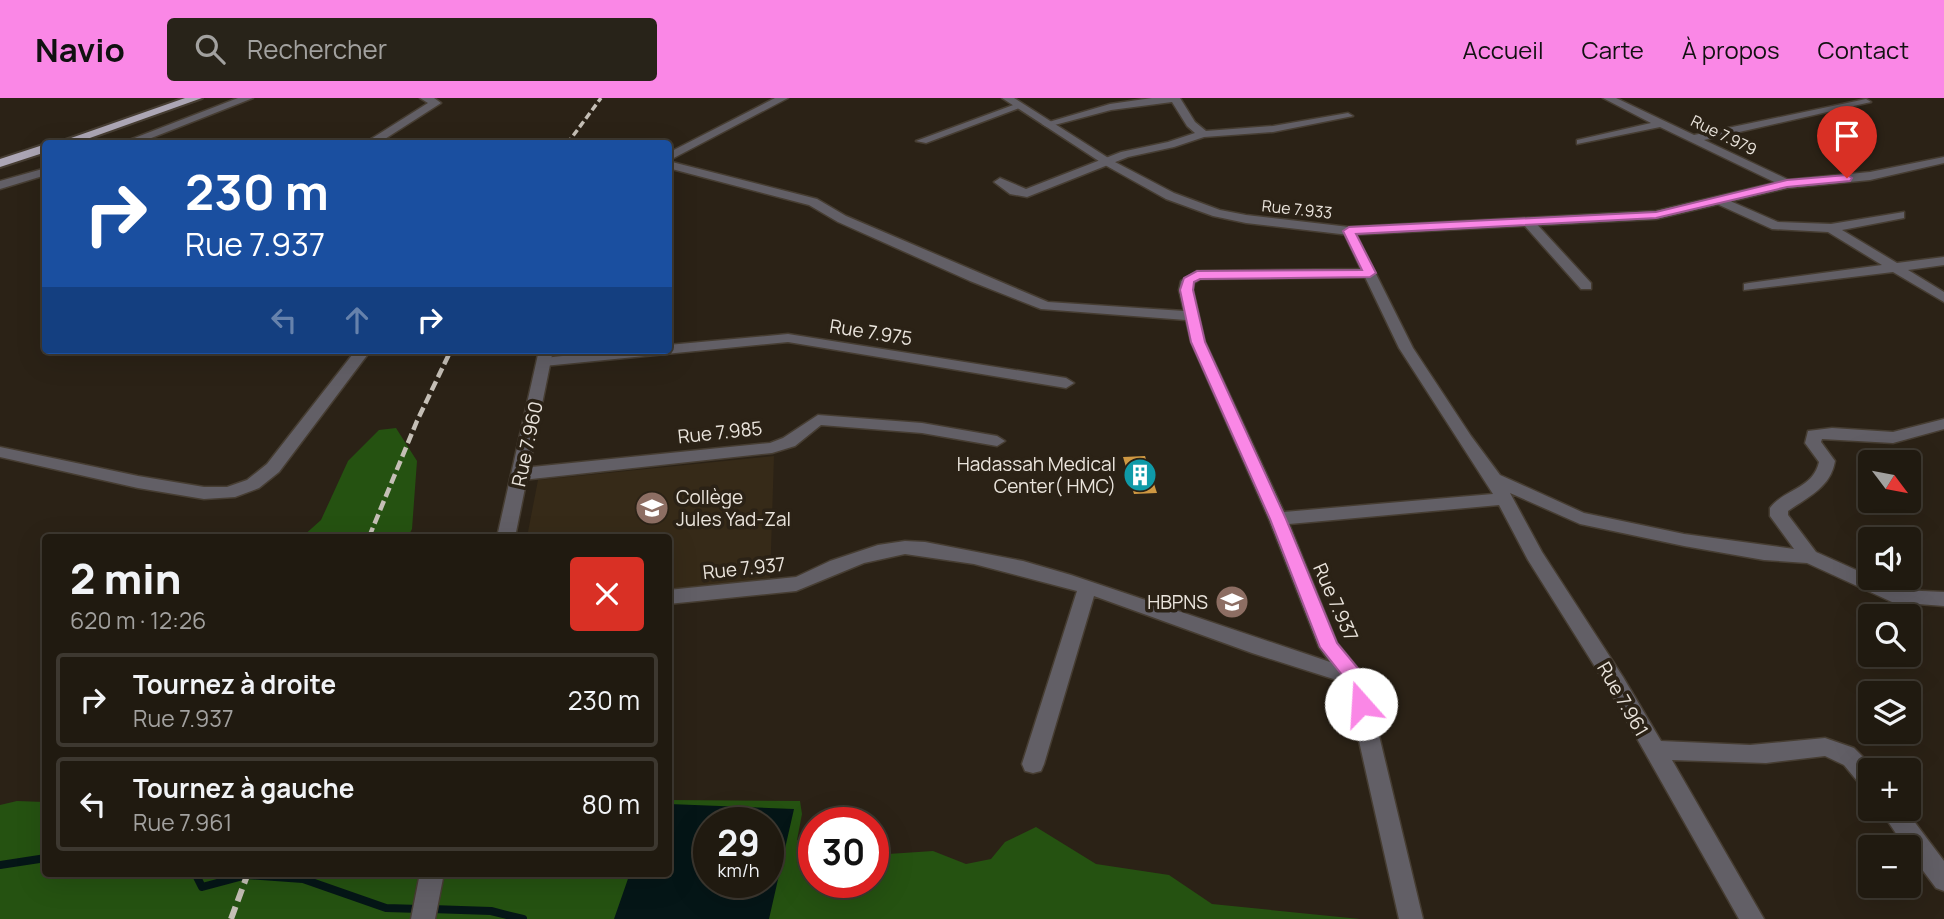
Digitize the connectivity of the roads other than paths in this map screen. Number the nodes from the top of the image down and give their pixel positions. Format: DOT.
graph roads {
  1 [pos="197,98"];
  2 [pos="248,98"];
  3 [pos="425,98"];
  4 [pos="783,98"];
  5 [pos="1007,98"];
  6 [pos="1615,99"];
  7 [pos="1866,102"];
  8 [pos="1020,106"];
  9 [pos="1348,116"];
  10 [pos="1664,123"];
  11 [pos="1047,124"];
  12 [pos="1203,134"];
  13 [pos="1696,138"];
  14 [pos="72,140"];
  15 [pos="135,140"];
  16 [pos="375,140"];
  17 [pos="922,141"];
  18 [pos="1581,142"];
  19 [pos="42,149"];
  20 [pos="672,156"];
  21 [pos="1944,160"];
  22 [pos="0,163"];
  23 [pos="1108,163"];
  24 [pos="672,165"];
  25 [pos="42,172"];
  26 [pos="1000,182"];
  27 [pos="1787,184"];
  28 [pos="0,185"];
  29 [pos="1721,201"];
  30 [pos="1900,215"];
  31 [pos="1528,222"];
  32 [pos="1831,228"];
  33 [pos="1349,231"];
  34 [pos="1944,261"];
  35 [pos="1894,268"];
  36 [pos="1370,273"];
  37 [pos="1586,286"];
  38 [pos="1749,288"];
  39 [pos="1944,298"];
  40 [pos="1192,316"];
  41 [pos="672,349"];
  42 [pos="361,354"];
  43 [pos="584,354"];
  44 [pos="545,356"];
  45 [pos="1066,383"];
  46 [pos="1944,424"];
  47 [pos="997,441"];
  48 [pos="0,452"];
  49 [pos="522,474"];
  50 [pos="1494,479"];
  51 [pos="1505,499"];
  52 [pos="1278,519"];
  53 [pos="507,534"];
  54 [pos="1810,557"];
  55 [pos="1087,588"];
  56 [pos="672,597"];
  57 [pos="1944,599"];
  58 [pos="1355,677"];
  59 [pos="1653,750"];
  60 [pos="1858,762"];
  61 [pos="1033,764"];
  62 [pos="1900,821"];
  63 [pos="431,877"];
  64 [pos="1944,880"];
  65 [pos="424,912"];
  66 [pos="1411,919"];
  67 [pos="1752,919"];
  1 -- 14 [label="highway"];
  2 -- 15 [label="street"];
  3 -- 16 [label="street"];
  4 -- 20 [label="street"];
  5 -- 8 [label="street, Rue 7.933"];
  6 -- 10 [label="street, Rue 7.979"];
  7 -- 13 [label="street"];
  8 -- 11 [label="street, Rue 7.933"];
  8 -- 17 [label="street"];
  9 -- 12 [label="street"];
  10 -- 13 [label="street, Rue 7.979"];
  10 -- 18 [label="street"];
  11 -- 12 [label="street"];
  11 -- 23 [label="street, Rue 7.933"];
  12 -- 23 [label="street"];
  13 -- 27 [label="street, Rue 7.979"];
  19 -- 22 [label="highway"];
  21 -- 27 [label="street, Rue 7.933"];
  23 -- 26 [label="street"];
  23 -- 33 [label="street, Rue 7.933"];
  24 -- 40 [label="street"];
  25 -- 28 [label="street"];
  27 -- 29 [label="street, Rue 7.933"];
  29 -- 31 [label="street, Rue 7.933"];
  29 -- 32 [label="street"];
  30 -- 32 [label="street"];
  31 -- 33 [label="street, Rue 7.933"];
  31 -- 37 [label="street"];
  32 -- 35 [label="street"];
  33 -- 36 [label="street, Rue 7.961"];
  34 -- 35 [label="street"];
  35 -- 38 [label="street"];
  35 -- 39 [label="street"];
  36 -- 40 [label="street, Rue 7.937"];
  36 -- 50 [label="street, Rue 7.961"];
  40 -- 52 [label="street, Rue 7.937"];
  41 -- 45 [label="street, Rue 7.975"];
  42 -- 48 [label="street"];
  43 -- 44 [label="street"];
  44 -- 49 [label="street, Rue 7.960"];
  46 -- 54 [label="street"];
  47 -- 49 [label="street, Rue 7.985"];
  49 -- 53 [label="street, Rue 7.960"];
  50 -- 51 [label="street, Rue 7.961"];
  50 -- 54 [label="street, Rue 7.961"];
  51 -- 52 [label="street"];
  51 -- 59 [label="street, Rue 7.961"];
  52 -- 58 [label="street, Rue 7.937"];
  54 -- 57 [label="street, Rue 7.961"];
  55 -- 56 [label="street, Rue 7.937"];
  55 -- 58 [label="street, Rue 7.937"];
  55 -- 61 [label="street"];
  58 -- 66 [label="street"];
  59 -- 60 [label="street"];
  59 -- 67 [label="street, Rue 7.961"];
  62 -- 64 [label="street"];
  63 -- 65 [label="street"];
}
